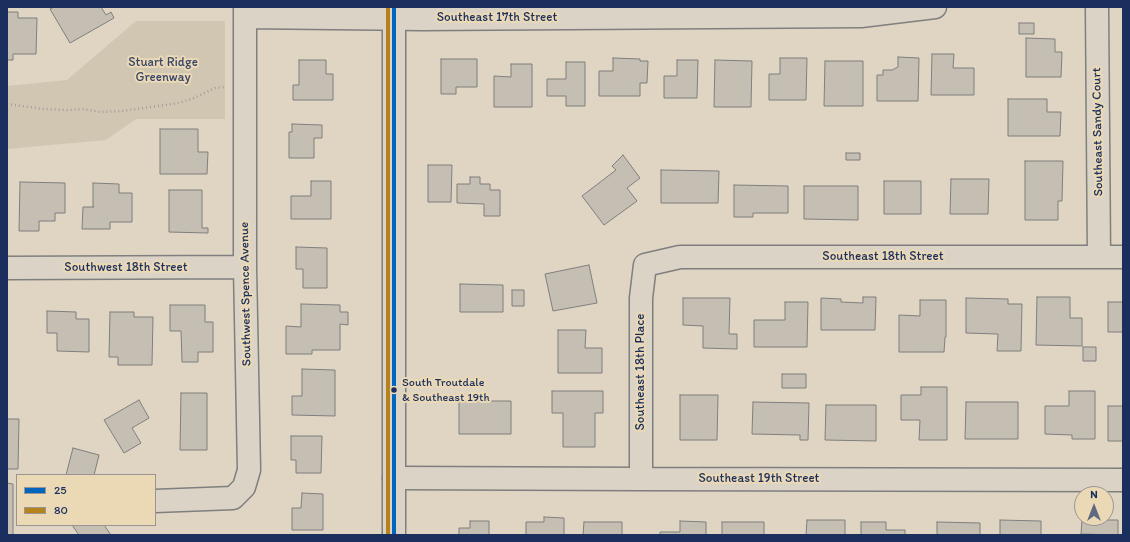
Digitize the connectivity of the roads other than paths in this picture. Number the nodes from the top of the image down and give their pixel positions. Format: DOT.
graph roads {
  1 [pos="935,7"];
  2 [pos="1097,7"];
  3 [pos="245,12"];
  4 [pos="861,12"];
  5 [pos="394,13"];
  6 [pos="1099,257"];
  7 [pos="1123,257"];
  8 [pos="645,265"];
  9 [pos="245,267"];
  10 [pos="7,268"];
  11 [pos="394,478"];
  12 [pos="642,479"];
  13 [pos="1123,480"];
  14 [pos="156,501"];
  15 [pos="394,535"];
  1 -- 4 [label="street, Southeast 17th Street"];
  2 -- 6 [label="street, Southeast Sandy Court"];
  3 -- 5 [label="street, Southeast 17th Street"];
  3 -- 9 [label="street, Southwest Spence Avenue"];
  4 -- 5 [label="street, Southeast 17th Street"];
  5 -- 11 [label="street"];
  6 -- 7 [label="street, Southeast 18th Street"];
  6 -- 8 [label="street, Southeast 18th Street"];
  8 -- 12 [label="street, Southeast 18th Place"];
  9 -- 10 [label="street, Southwest 18th Street"];
  9 -- 14 [label="street, Southwest Spence Avenue"];
  11 -- 12 [label="street, Southeast 19th Street"];
  11 -- 15 [label="street"];
  12 -- 13 [label="street, Southeast 19th Street"];
}
